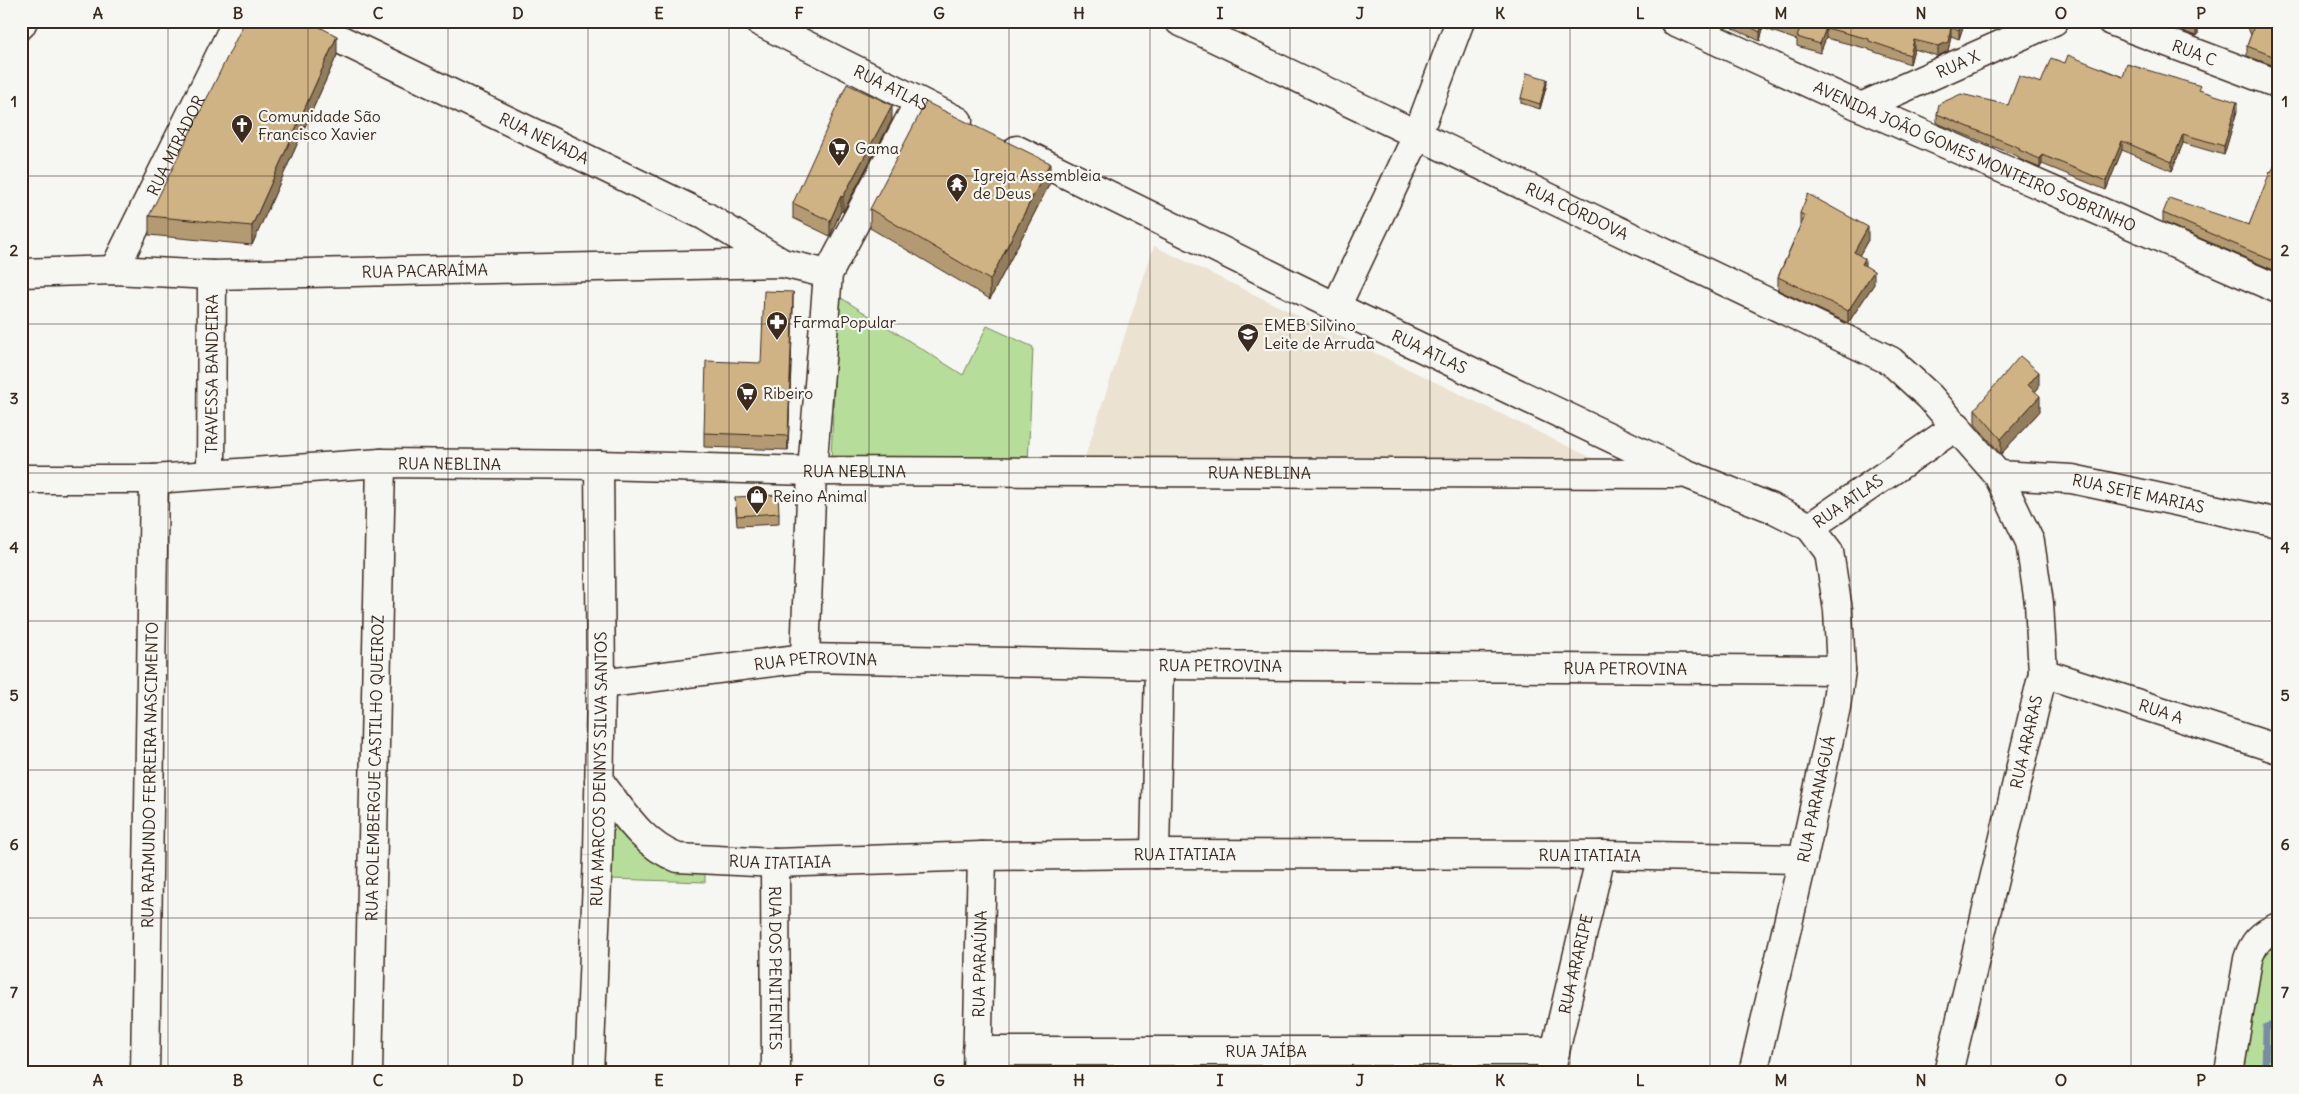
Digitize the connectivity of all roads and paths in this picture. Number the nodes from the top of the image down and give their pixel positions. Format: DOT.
graph roads {
  1 [pos="23,21"];
  2 [pos="237,21"];
  3 [pos="302,21"];
  4 [pos="758,21"];
  5 [pos="1179,21"];
  6 [pos="1460,21"];
  7 [pos="1674,21"];
  8 [pos="2054,21"];
  9 [pos="2113,22"];
  10 [pos="21,25"];
  11 [pos="2278,84"];
  12 [pos="919,102"];
  13 [pos="1861,108"];
  14 [pos="1417,136"];
  15 [pos="782,263"];
  16 [pos="114,270"];
  17 [pos="21,273"];
  18 [pos="828,274"];
  19 [pos="212,275"];
  20 [pos="2278,289"];
  21 [pos="1336,307"];
  22 [pos="1957,426"];
  23 [pos="381,463"];
  24 [pos="599,465"];
  25 [pos="812,471"];
  26 [pos="212,474"];
  27 [pos="1688,474"];
  28 [pos="1998,475"];
  29 [pos="21,479"];
  30 [pos="154,479"];
  31 [pos="2278,523"];
  32 [pos="1810,527"];
  33 [pos="805,658"];
  34 [pos="1160,666"];
  35 [pos="1841,670"];
  36 [pos="2043,673"];
  37 [pos="602,684"];
  38 [pos="2278,749"];
  39 [pos="599,781"];
  40 [pos="1155,854"];
  41 [pos="1601,855"];
  42 [pos="982,856"];
  43 [pos="1803,859"];
  44 [pos="775,863"];
  45 [pos="2278,927"];
  46 [pos="977,1062"];
  47 [pos="1553,1062"];
  48 [pos="145,1073"];
  49 [pos="368,1073"];
  50 [pos="588,1073"];
  51 [pos="776,1073"];
  52 [pos="1752,1073"];
  53 [pos="1948,1073"];
  54 [pos="2229,1073"];
  1 -- 10 [label="street"];
  2 -- 16 [label="street, RUA MIRADOR"];
  3 -- 15 [label="street, RUA NEVADA"];
  4 -- 12 [label="street, RUA ATLAS"];
  5 -- 14 [label="street, RUA CÓRDOVA"];
  6 -- 14 [label="street"];
  7 -- 13 [label="street, AVENIDA JOÃO GOMES MONTEIRO SOBRINHO"];
  8 -- 13 [label="street, RUA X"];
  9 -- 11 [label="street, RUA C"];
  12 -- 18 [label="street"];
  12 -- 21 [label="street, RUA ATLAS"];
  13 -- 20 [label="street, AVENIDA JOÃO GOMES MONTEIRO SOBRINHO"];
  14 -- 21 [label="street"];
  14 -- 22 [label="street, RUA CÓRDOVA"];
  15 -- 18 [label="street, RUA PACARAÍMA"];
  15 -- 19 [label="street, RUA PACARAÍMA"];
  16 -- 17 [label="street, RUA PACARAÍMA"];
  16 -- 19 [label="street, RUA PACARAÍMA"];
  18 -- 25 [label="street"];
  19 -- 26 [label="street, TRAVESSA BANDEIRA"];
  21 -- 27 [label="street, RUA ATLAS"];
  22 -- 28 [label="street, RUA ARARAS"];
  22 -- 32 [label="street, RUA ATLAS"];
  23 -- 24 [label="street, RUA NEBLINA"];
  23 -- 26 [label="street, RUA NEBLINA"];
  23 -- 49 [label="street, RUA ROLEMBERGUE CASTILHO QUEIROZ"];
  24 -- 25 [label="street, RUA NEBLINA"];
  24 -- 37 [label="street, RUA MARCOS DENNYS SILVA SANTOS"];
  25 -- 27 [label="street, RUA NEBLINA"];
  25 -- 33 [label="street"];
  26 -- 30 [label="street, RUA NEBLINA"];
  27 -- 32 [label="street, RUA ATLAS"];
  28 -- 31 [label="street, RUA SETE MARIAS"];
  28 -- 36 [label="street, RUA ARARAS"];
  29 -- 30 [label="street, RUA NEBLINA"];
  30 -- 48 [label="street, RUA RAIMUNDO FERREIRA NASCIMENTO"];
  32 -- 35 [label="street, RUA PARANAGUÁ"];
  33 -- 34 [label="street, RUA PETROVINA"];
  33 -- 37 [label="street, RUA PETROVINA"];
  34 -- 35 [label="street, RUA PETROVINA"];
  34 -- 40 [label="street"];
  35 -- 43 [label="street, RUA PARANAGUÁ"];
  36 -- 38 [label="street, RUA A"];
  36 -- 53 [label="street, RUA ARARAS"];
  37 -- 39 [label="street, RUA MARCOS DENNYS SILVA SANTOS"];
  39 -- 44 [label="street, RUA ITATIAIA"];
  39 -- 50 [label="street, RUA MARCOS DENNYS SILVA SANTOS"];
  40 -- 41 [label="street, RUA ITATIAIA"];
  40 -- 42 [label="street, RUA ITATIAIA"];
  41 -- 43 [label="street, RUA ITATIAIA"];
  41 -- 47 [label="street, RUA ARARIPE"];
  42 -- 44 [label="street, RUA ITATIAIA"];
  42 -- 46 [label="street, RUA PARAÚNA"];
  43 -- 52 [label="street, RUA PARANAGUÁ"];
  44 -- 51 [label="street, RUA DOS PENITENTES"];
  45 -- 54 [label="street"];
  46 -- 47 [label="street, RUA JAÍBA"];
}
